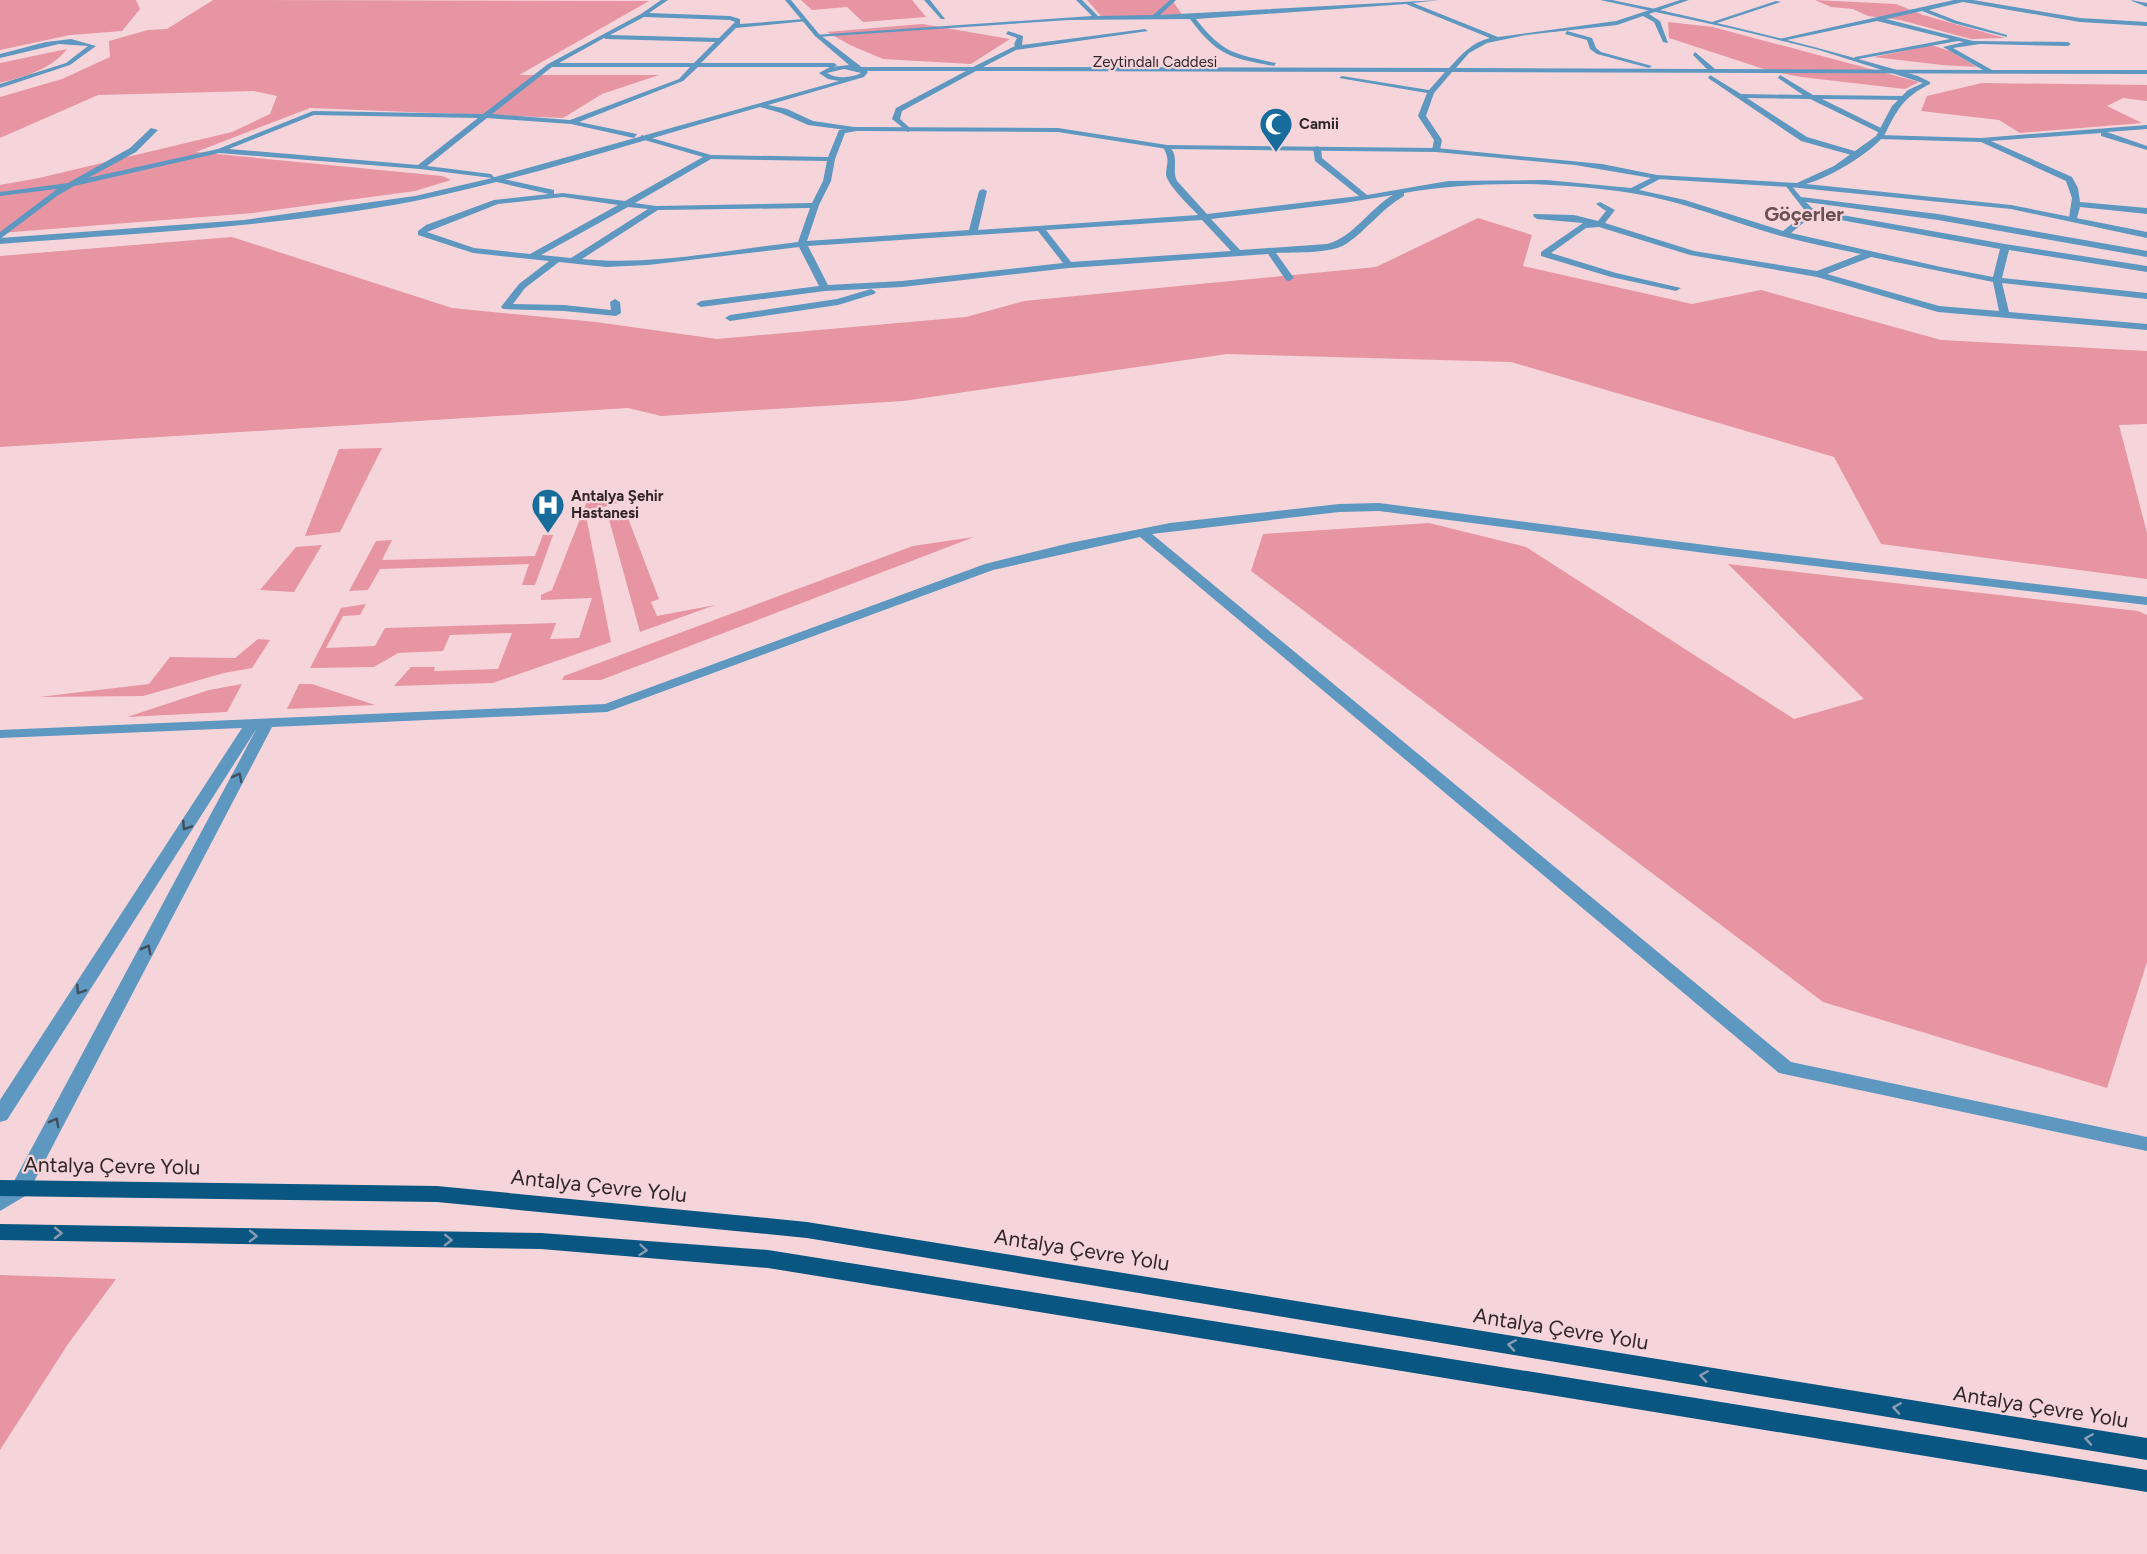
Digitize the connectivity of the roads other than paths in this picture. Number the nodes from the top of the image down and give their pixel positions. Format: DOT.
graph roads {
  1 [pos="665,0"];
  2 [pos="788,0"];
  3 [pos="927,0"];
  4 [pos="1079,0"];
  5 [pos="1173,0"];
  6 [pos="1437,0"];
  7 [pos="1603,0"];
  8 [pos="1686,0"];
  9 [pos="1963,0"];
  10 [pos="2134,0"];
  11 [pos="1390,2"];
  12 [pos="1404,2"];
  13 [pos="1778,2"];
  14 [pos="2147,5"];
  15 [pos="1922,9"];
  16 [pos="1648,13"];
  17 [pos="643,15"];
  18 [pos="1096,17"];
  19 [pos="1192,17"];
  20 [pos="943,18"];
  21 [pos="1154,18"];
  22 [pos="1876,19"];
  23 [pos="804,21"];
  24 [pos="1712,23"];
  25 [pos="2147,24"];
  26 [pos="736,26"];
  27 [pos="950,26"];
  28 [pos="810,27"];
  29 [pos="1555,30"];
  30 [pos="1145,31"];
  31 [pos="1008,33"];
  32 [pos="818,35"];
  33 [pos="603,37"];
  34 [pos="1496,38"];
  35 [pos="1782,39"];
  36 [pos="1958,39"];
  37 [pos="722,40"];
  38 [pos="1666,42"];
  39 [pos="1970,42"];
  40 [pos="2030,42"];
  41 [pos="2068,44"];
  42 [pos="1020,47"];
  43 [pos="1695,54"];
  44 [pos="1231,55"];
  45 [pos="0,56"];
  46 [pos="842,56"];
  47 [pos="1855,59"];
  48 [pos="550,65"];
  49 [pos="695,66"];
  50 [pos="833,67"];
  51 [pos="977,70"];
  52 [pos="860,71"];
  53 [pos="1224,71"];
  54 [pos="1310,71"];
  55 [pos="1672,71"];
  56 [pos="1896,71"];
  57 [pos="1991,72"];
  58 [pos="2147,72"];
  59 [pos="1449,74"];
  60 [pos="1712,74"];
  61 [pos="966,75"];
  62 [pos="824,76"];
  63 [pos="1337,76"];
  64 [pos="1780,77"];
  65 [pos="1916,77"];
  66 [pos="2147,78"];
  67 [pos="848,79"];
  68 [pos="0,86"];
  69 [pos="1431,92"];
  70 [pos="1741,96"];
  71 [pos="1812,97"];
  72 [pos="1903,99"];
  73 [pos="761,105"];
  74 [pos="486,116"];
  75 [pos="571,122"];
  76 [pos="2147,127"];
  77 [pos="854,129"];
  78 [pos="154,130"];
  79 [pos="908,130"];
  80 [pos="2095,131"];
  81 [pos="1881,135"];
  82 [pos="634,136"];
  83 [pos="644,137"];
  84 [pos="1981,140"];
  85 [pos="1167,147"];
  86 [pos="1317,148"];
  87 [pos="2147,148"];
  88 [pos="1436,150"];
  89 [pos="219,151"];
  90 [pos="1855,154"];
  91 [pos="710,157"];
  92 [pos="831,159"];
  93 [pos="420,167"];
  94 [pos="1657,177"];
  95 [pos="493,178"];
  96 [pos="69,185"];
  97 [pos="1789,185"];
  98 [pos="1412,188"];
  99 [pos="983,191"];
  100 [pos="1632,191"];
  101 [pos="1869,192"];
  102 [pos="0,194"];
  103 [pos="563,195"];
  104 [pos="1364,196"];
  105 [pos="1798,199"];
  106 [pos="626,204"];
  107 [pos="1600,204"];
  108 [pos="2077,204"];
  109 [pos="815,205"];
  110 [pos="1866,206"];
  111 [pos="656,208"];
  112 [pos="2147,211"];
  113 [pos="1811,212"];
  114 [pos="1537,216"];
  115 [pos="1206,217"];
  116 [pos="2073,218"];
  117 [pos="1600,224"];
  118 [pos="1611,226"];
  119 [pos="1040,228"];
  120 [pos="973,233"];
  121 [pos="1784,234"];
  122 [pos="2147,235"];
  123 [pos="0,238"];
  124 [pos="802,244"];
  125 [pos="2005,247"];
  126 [pos="1269,251"];
  127 [pos="1237,253"];
  128 [pos="1869,254"];
  129 [pos="2147,254"];
  130 [pos="530,258"];
  131 [pos="556,260"];
  132 [pos="571,262"];
  133 [pos="1069,265"];
  134 [pos="2147,269"];
  135 [pos="1818,274"];
  136 [pos="1289,278"];
  137 [pos="1997,280"];
  138 [pos="902,284"];
  139 [pos="825,288"];
  140 [pos="1676,288"];
  141 [pos="2147,296"];
  142 [pos="615,302"];
  143 [pos="701,304"];
  144 [pos="2004,313"];
  145 [pos="730,318"];
  146 [pos="2147,327"];
  147 [pos="1143,532"];
  148 [pos="2147,601"];
  149 [pos="259,724"];
  150 [pos="0,734"];
  151 [pos="0,1115"];
  152 [pos="2147,1144"];
  153 [pos="10,1189"];
  154 [pos="0,1203"];
  155 [pos="0,1232"];
  156 [pos="2147,1449"];
  157 [pos="2147,1481"];
  1 -- 17 [label="street"];
  2 -- 23 [label="street"];
  3 -- 20 [label="street"];
  4 -- 18 [label="street"];
  5 -- 21 [label="street"];
  6 -- 12 [label="street"];
  7 -- 16 [label="street"];
  8 -- 16 [label="street"];
  9 -- 15 [label="street"];
  9 -- 25 [label="street"];
  10 -- 14 [label="street"];
  11 -- 12 [label="street"];
  11 -- 19 [label="street"];
  12 -- 34 [label="street"];
  13 -- 24 [label="street"];
  15 -- 22 [label="street"];
  15 -- 40 [label="street"];
  16 -- 24 [label="street"];
  16 -- 29 [label="street"];
  16 -- 38 [label="street"];
  17 -- 26 [label="street"];
  17 -- 33 [label="street"];
  18 -- 21 [label="street"];
  18 -- 27 [label="street"];
  19 -- 21 [label="street"];
  19 -- 44 [label="street"];
  20 -- 27 [label="street"];
  20 -- 28 [label="street"];
  22 -- 35 [label="street"];
  22 -- 36 [label="street"];
  23 -- 26 [label="street"];
  23 -- 28 [label="street"];
  24 -- 35 [label="street"];
  26 -- 37 [label="street"];
  27 -- 32 [label="street"];
  28 -- 32 [label="street"];
  29 -- 34 [label="street"];
  29 -- 55 [label="street"];
  30 -- 42 [label="street"];
  31 -- 42 [label="street"];
  32 -- 46 [label="street"];
  33 -- 37 [label="street"];
  33 -- 48 [label="street"];
  34 -- 59 [label="street"];
  35 -- 47 [label="street"];
  36 -- 39 [label="street"];
  36 -- 47 [label="street"];
  37 -- 49 [label="street"];
  39 -- 40 [label="street"];
  39 -- 57 [label="street"];
  40 -- 41 [label="street"];
  42 -- 51 [label="street"];
  43 -- 60 [label="street"];
  44 -- 53 [label="street"];
  44 -- 54 [label="street"];
  45 -- 68 [label="street"];
  46 -- 50 [label="street"];
  46 -- 52 [label="street"];
  47 -- 56 [label="street"];
  48 -- 49 [label="street"];
  48 -- 74 [label="street"];
  49 -- 50 [label="street"];
  49 -- 75 [label="street"];
  50 -- 52 [label="street"];
  50 -- 62 [label="street"];
  51 -- 52 [label="street"];
  51 -- 53 [label="street"];
  51 -- 61 [label="street"];
  52 -- 61 [label="street, Zeytindalı Caddesi"];
  52 -- 67 [label="street"];
  53 -- 54 [label="street"];
  54 -- 59 [label="street"];
  54 -- 63 [label="street"];
  55 -- 59 [label="street"];
  55 -- 60 [label="street"];
  56 -- 57 [label="street"];
  56 -- 60 [label="street"];
  56 -- 65 [label="street"];
  57 -- 58 [label="street"];
  59 -- 60 [label="street"];
  59 -- 63 [label="street, Zeytindalı Caddesi"];
  59 -- 69 [label="street"];
  60 -- 64 [label="street"];
  60 -- 70 [label="street"];
  61 -- 63 [label="street, Zeytindalı Caddesi"];
  61 -- 79 [label="street"];
  62 -- 67 [label="street"];
  62 -- 82 [label="street"];
  63 -- 69 [label="street"];
  64 -- 65 [label="street"];
  64 -- 71 [label="street"];
  65 -- 66 [label="street"];
  65 -- 72 [label="street"];
  67 -- 73 [label="street"];
  69 -- 88 [label="street"];
  70 -- 71 [label="street"];
  70 -- 90 [label="street"];
  71 -- 72 [label="street"];
  71 -- 81 [label="street"];
  72 -- 81 [label="street"];
  73 -- 77 [label="street"];
  73 -- 83 [label="street"];
  74 -- 75 [label="street"];
  74 -- 89 [label="street"];
  74 -- 93 [label="street"];
  75 -- 82 [label="street"];
  76 -- 80 [label="street"];
  77 -- 79 [label="street"];
  77 -- 92 [label="street"];
  78 -- 96 [label="street"];
  79 -- 85 [label="street"];
  80 -- 84 [label="street"];
  80 -- 87 [label="street"];
  81 -- 84 [label="street"];
  81 -- 90 [label="street"];
  82 -- 95 [label="street"];
  83 -- 91 [label="street"];
  83 -- 95 [label="street"];
  84 -- 108 [label="street"];
  85 -- 86 [label="street"];
  85 -- 115 [label="street"];
  86 -- 88 [label="street"];
  86 -- 104 [label="street"];
  88 -- 94 [label="street"];
  89 -- 93 [label="street"];
  89 -- 96 [label="street"];
  90 -- 97 [label="street"];
  91 -- 92 [label="street"];
  91 -- 106 [label="street"];
  92 -- 109 [label="street"];
  93 -- 95 [label="street"];
  94 -- 97 [label="street"];
  94 -- 100 [label="street"];
  95 -- 103 [label="street"];
  95 -- 123 [label="street"];
  96 -- 102 [label="street"];
  96 -- 123 [label="street"];
  97 -- 101 [label="street"];
  97 -- 105 [label="street"];
  98 -- 100 [label="street"];
  98 -- 104 [label="street"];
  98 -- 126 [label="street"];
  99 -- 120 [label="street"];
  100 -- 121 [label="street"];
  101 -- 110 [label="street"];
  101 -- 116 [label="street"];
  103 -- 106 [label="street"];
  103 -- 130 [label="street"];
  104 -- 115 [label="street"];
  105 -- 110 [label="street"];
  105 -- 113 [label="street"];
  106 -- 111 [label="street"];
  106 -- 130 [label="street"];
  107 -- 117 [label="street"];
  108 -- 112 [label="street"];
  108 -- 116 [label="street"];
  109 -- 111 [label="street"];
  109 -- 124 [label="street"];
  110 -- 129 [label="street"];
  111 -- 132 [label="street"];
  113 -- 121 [label="street"];
  113 -- 125 [label="street"];
  114 -- 117 [label="street"];
  115 -- 119 [label="street"];
  115 -- 127 [label="street"];
  116 -- 122 [label="street"];
  117 -- 118 [label="street"];
  118 -- 135 [label="street"];
  118 -- 140 [label="street"];
  119 -- 120 [label="street"];
  119 -- 133 [label="street"];
  120 -- 124 [label="street"];
  121 -- 128 [label="street"];
  124 -- 132 [label="street"];
  124 -- 139 [label="street"];
  125 -- 134 [label="street"];
  125 -- 137 [label="street"];
  126 -- 127 [label="street"];
  126 -- 136 [label="street"];
  127 -- 133 [label="street"];
  128 -- 135 [label="street"];
  128 -- 137 [label="street"];
  130 -- 131 [label="street"];
  131 -- 132 [label="street"];
  131 -- 142 [label="street"];
  133 -- 138 [label="street"];
  135 -- 144 [label="street"];
  137 -- 141 [label="street"];
  137 -- 144 [label="street"];
  138 -- 139 [label="street"];
  138 -- 145 [label="street"];
  139 -- 143 [label="street"];
  144 -- 146 [label="street"];
  147 -- 148 [label="street"];
  147 -- 149 [label="street"];
  147 -- 152 [label="street"];
  149 -- 150 [label="street"];
  149 -- 151 [label="street, one-way"];
  153 -- 149 [label="street, one-way"];
  153 -- 154 [label="street"];
  156 -- 153 [label="main road, Antalya Çevre Yolu, one-way"];
  155 -- 157 [label="main road, one-way"];
}
